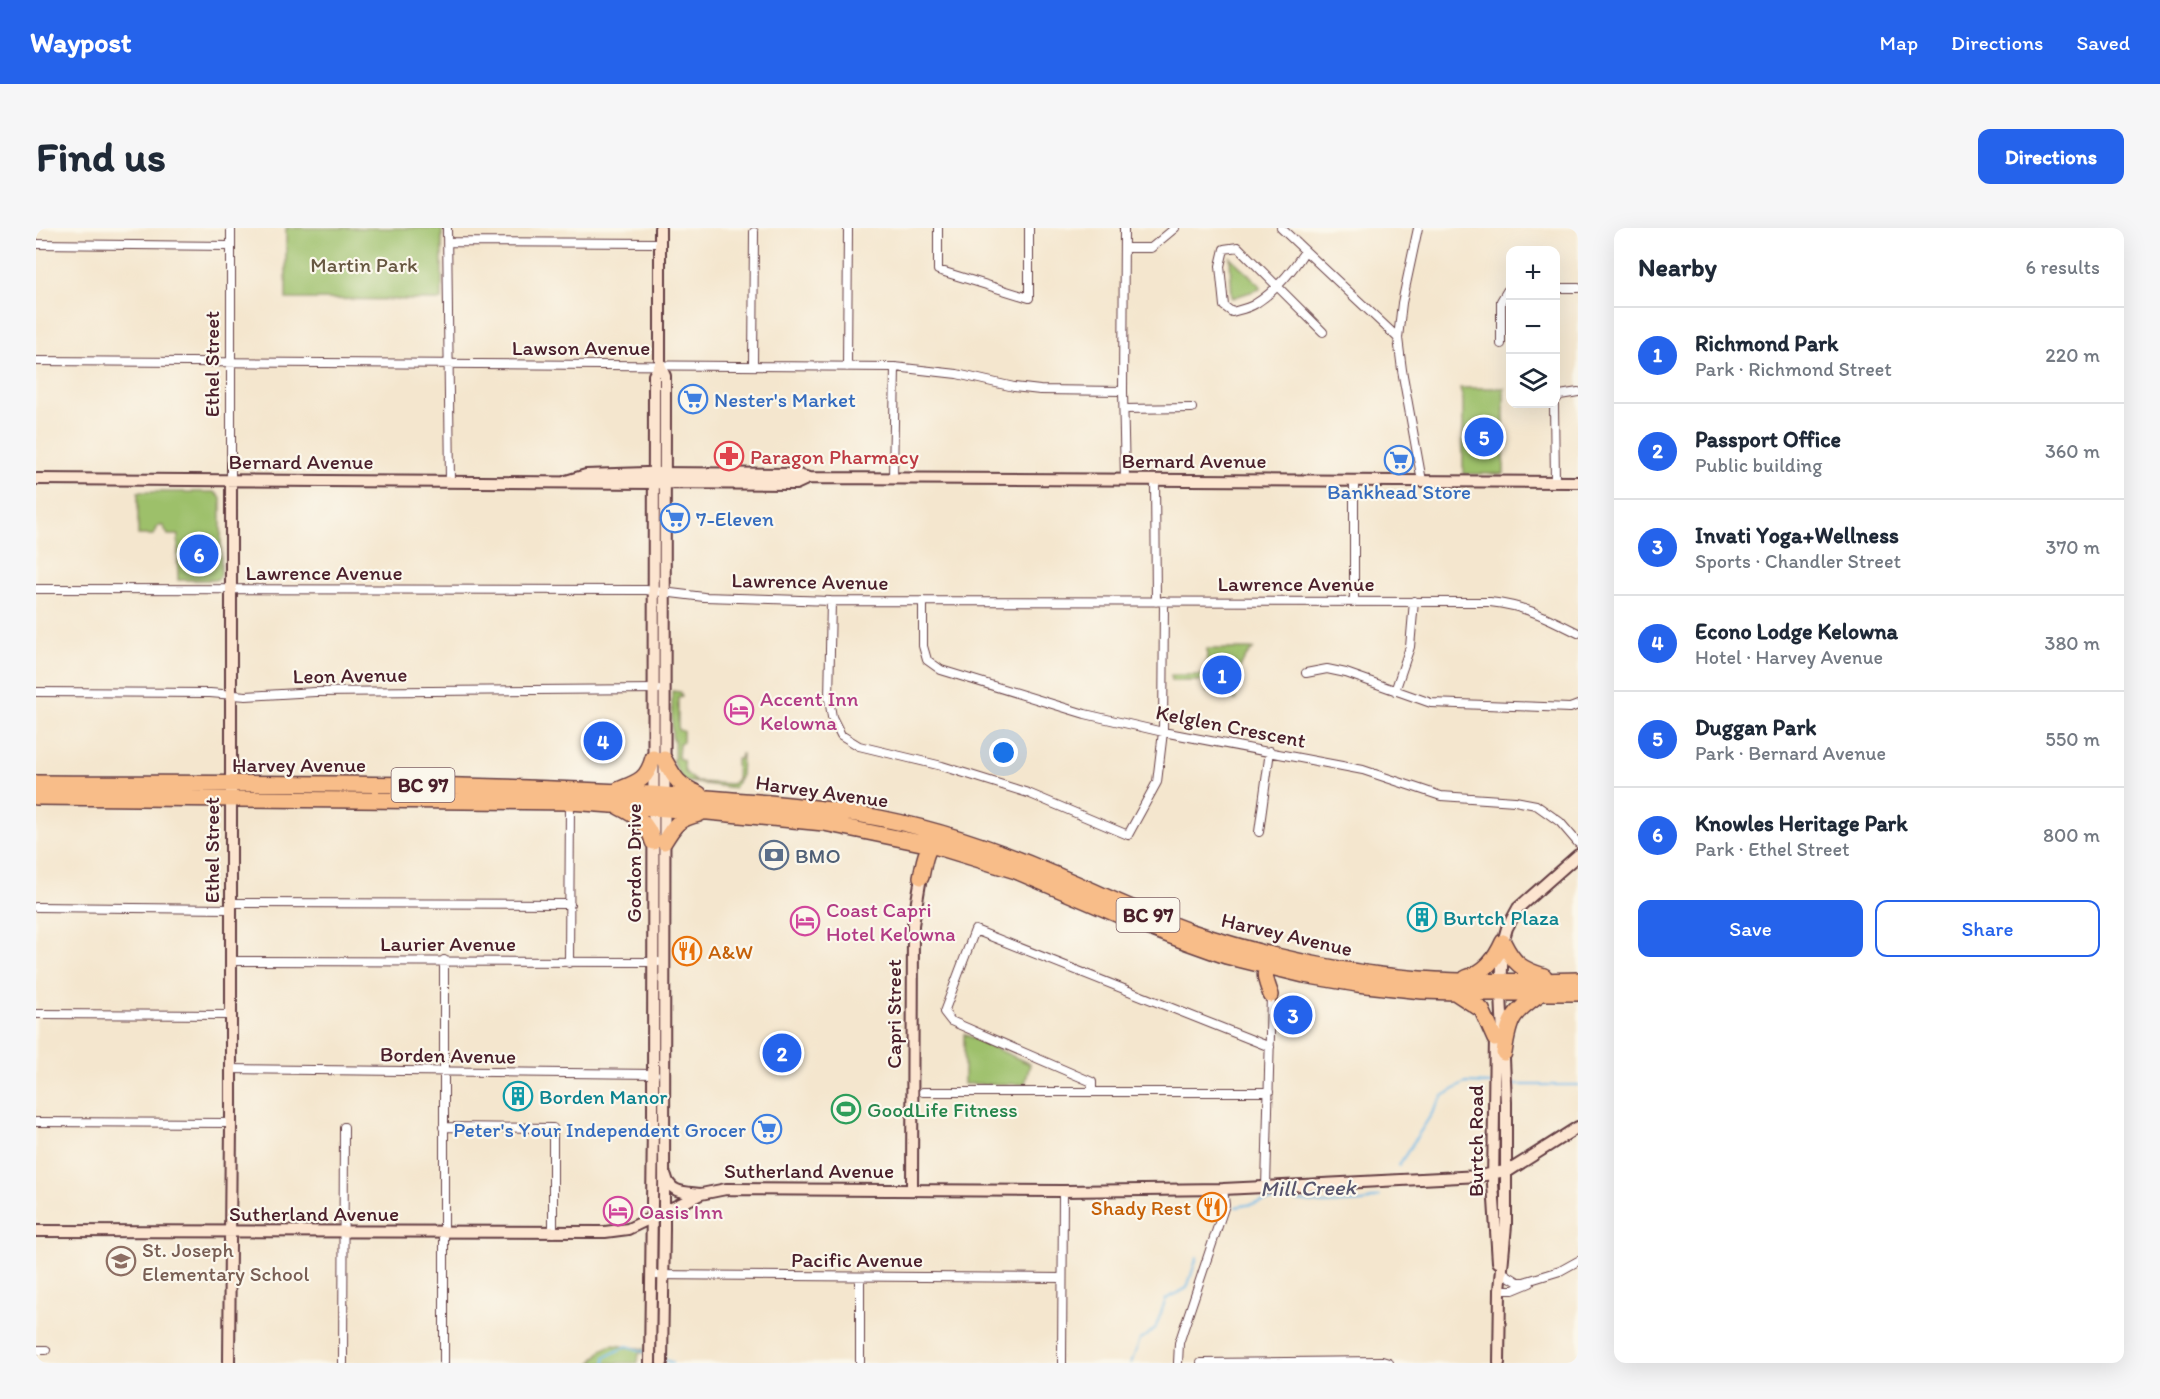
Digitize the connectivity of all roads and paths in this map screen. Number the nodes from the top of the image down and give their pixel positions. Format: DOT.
graph roads {
  1 [pos="231,228"];
  2 [pos="447,228"];
  3 [pos="660,228"];
  4 [pos="848,228"];
  5 [pos="938,228"];
  6 [pos="1029,228"];
  7 [pos="1124,228"];
  8 [pos="1175,228"];
  9 [pos="1281,228"];
  10 [pos="1418,228"];
  11 [pos="754,232"];
  12 [pos="448,242"];
  13 [pos="660,243"];
  14 [pos="36,244"];
  15 [pos="230,246"];
  16 [pos="1125,248"];
  17 [pos="1305,251"];
  18 [pos="1277,286"];
  19 [pos="1560,288"];
  20 [pos="1578,288"];
  21 [pos="1506,293"];
  22 [pos="1323,332"];
  23 [pos="1398,338"];
  24 [pos="1501,344"];
  25 [pos="36,361"];
  26 [pos="230,362"];
  27 [pos="448,364"];
  28 [pos="660,366"];
  29 [pos="753,366"];
  30 [pos="847,367"];
  31 [pos="895,367"];
  32 [pos="1123,391"];
  33 [pos="1578,392"];
  34 [pos="1560,395"];
  35 [pos="1192,408"];
  36 [pos="1555,408"];
  37 [pos="1124,409"];
  38 [pos="659,478"];
  39 [pos="893,478"];
  40 [pos="36,479"];
  41 [pos="1125,479"];
  42 [pos="1155,479"];
  43 [pos="231,481"];
  44 [pos="450,481"];
  45 [pos="1354,481"];
  46 [pos="1422,481"];
  47 [pos="1555,481"];
  48 [pos="1578,482"];
  49 [pos="36,589"];
  50 [pos="231,590"];
  51 [pos="659,591"];
  52 [pos="831,601"];
  53 [pos="922,601"];
  54 [pos="1354,601"];
  55 [pos="1160,602"];
  56 [pos="1414,602"];
  57 [pos="1578,633"];
  58 [pos="1305,672"];
  59 [pos="653,689"];
  60 [pos="665,689"];
  61 [pos="1395,691"];
  62 [pos="36,692"];
  63 [pos="232,695"];
  64 [pos="1578,705"];
  65 [pos="1163,732"];
  66 [pos="1270,752"];
  67 [pos="659,759"];
  68 [pos="36,783"];
  69 [pos="230,792"];
  70 [pos="36,797"];
  71 [pos="615,798"];
  72 [pos="659,801"];
  73 [pos="570,802"];
  74 [pos="709,805"];
  75 [pos="1259,832"];
  76 [pos="948,836"];
  77 [pos="898,837"];
  78 [pos="659,842"];
  79 [pos="1578,843"];
  80 [pos="931,844"];
  81 [pos="962,854"];
  82 [pos="1578,855"];
  83 [pos="921,876"];
  84 [pos="570,904"];
  85 [pos="230,906"];
  86 [pos="36,907"];
  87 [pos="1503,942"];
  88 [pos="1282,957"];
  89 [pos="444,960"];
  90 [pos="231,961"];
  91 [pos="658,962"];
  92 [pos="569,963"];
  93 [pos="1267,967"];
  94 [pos="1304,975"];
  95 [pos="1578,980"];
  96 [pos="1558,981"];
  97 [pos="1456,987"];
  98 [pos="1501,987"];
  99 [pos="1541,993"];
  100 [pos="1578,993"];
  101 [pos="1271,995"];
  102 [pos="36,1014"];
  103 [pos="231,1015"];
  104 [pos="1495,1039"];
  105 [pos="1270,1047"];
  106 [pos="1504,1053"];
  107 [pos="231,1069"];
  108 [pos="1500,1071"];
  109 [pos="443,1073"];
  110 [pos="652,1074"];
  111 [pos="664,1074"];
  112 [pos="1092,1090"];
  113 [pos="923,1092"];
  114 [pos="1269,1092"];
  115 [pos="36,1122"];
  116 [pos="231,1123"];
  117 [pos="344,1127"];
  118 [pos="443,1127"];
  119 [pos="1578,1127"];
  120 [pos="665,1172"];
  121 [pos="1506,1172"];
  122 [pos="1494,1174"];
  123 [pos="1266,1187"];
  124 [pos="912,1189"];
  125 [pos="1223,1189"];
  126 [pos="1063,1191"];
  127 [pos="701,1194"];
  128 [pos="664,1212"];
  129 [pos="652,1219"];
  130 [pos="628,1229"];
  131 [pos="36,1231"];
  132 [pos="230,1232"];
  133 [pos="343,1232"];
  134 [pos="446,1232"];
  135 [pos="553,1233"];
  136 [pos="652,1244"];
  137 [pos="1578,1261"];
  138 [pos="1502,1272"];
  139 [pos="651,1275"];
  140 [pos="664,1275"];
  141 [pos="860,1277"];
  142 [pos="1542,1277"];
  143 [pos="1062,1278"];
  144 [pos="1500,1290"];
  145 [pos="36,1350"];
  146 [pos="46,1350"];
  147 [pos="650,1358"];
  148 [pos="662,1358"];
  149 [pos="860,1362"];
  150 [pos="1385,1362"];
  151 [pos="229,1363"];
  152 [pos="343,1363"];
  153 [pos="444,1363"];
  154 [pos="1062,1363"];
  155 [pos="1178,1363"];
  156 [pos="1202,1363"];
  157 [pos="1499,1363"];
  1 -- 15 [label="street, Ethel Street"];
  2 -- 12 [label="street"];
  3 -- 13 [label="street, Gordon Drive"];
  4 -- 30 [label="street"];
  5 -- 6 [label="street"];
  7 -- 16 [label="street"];
  8 -- 16 [label="street"];
  9 -- 17 [label="street"];
  10 -- 23 [label="street"];
  11 -- 29 [label="street"];
  12 -- 13 [label="street"];
  12 -- 27 [label="street"];
  13 -- 28 [label="street, Gordon Drive"];
  14 -- 15 [label="street"];
  15 -- 26 [label="street, Ethel Street"];
  16 -- 32 [label="street"];
  17 -- 18 [label="street"];
  17 -- 23 [label="street"];
  18 -- 18 [label="street"];
  18 -- 22 [label="street"];
  19 -- 20 [label="street"];
  21 -- 24 [label="street"];
  23 -- 46 [label="street"];
  25 -- 26 [label="street, Lawson Avenue"];
  26 -- 27 [label="street, Lawson Avenue"];
  26 -- 43 [label="street, Ethel Street"];
  27 -- 28 [label="street, Lawson Avenue"];
  27 -- 44 [label="street"];
  28 -- 29 [label="street, Lawson Avenue"];
  28 -- 38 [label="street, Gordon Drive"];
  29 -- 30 [label="street, Lawson Avenue"];
  30 -- 31 [label="street, Lawson Avenue"];
  31 -- 32 [label="street, Lawson Avenue"];
  31 -- 39 [label="street"];
  32 -- 37 [label="street"];
  33 -- 34 [label="street"];
  35 -- 37 [label="street"];
  36 -- 47 [label="street"];
  37 -- 41 [label="street"];
  38 -- 39 [label="street, Bernard Avenue"];
  38 -- 44 [label="street, Bernard Avenue"];
  38 -- 51 [label="street, Gordon Drive"];
  39 -- 41 [label="street, Bernard Avenue"];
  40 -- 43 [label="street, Bernard Avenue"];
  41 -- 42 [label="street, Bernard Avenue"];
  42 -- 45 [label="street, Bernard Avenue"];
  42 -- 55 [label="street"];
  43 -- 44 [label="street, Bernard Avenue"];
  43 -- 50 [label="street, Ethel Street"];
  45 -- 46 [label="street, Bernard Avenue"];
  45 -- 54 [label="street"];
  46 -- 47 [label="street, Bernard Avenue"];
  47 -- 48 [label="street, Bernard Avenue"];
  49 -- 50 [label="street, Lawrence Avenue"];
  50 -- 51 [label="street, Lawrence Avenue"];
  50 -- 63 [label="street, Ethel Street"];
  51 -- 52 [label="street, Lawrence Avenue"];
  51 -- 59 [label="street, Gordon Drive"];
  51 -- 60 [label="street, Gordon Drive"];
  52 -- 53 [label="street, Lawrence Avenue"];
  52 -- 65 [label="street"];
  53 -- 55 [label="street, Lawrence Avenue"];
  53 -- 65 [label="street, Kelglen Crescent"];
  54 -- 55 [label="street, Lawrence Avenue"];
  54 -- 56 [label="street, Lawrence Avenue"];
  55 -- 65 [label="street"];
  56 -- 57 [label="street, Lawrence Avenue"];
  56 -- 61 [label="street"];
  58 -- 61 [label="street"];
  59 -- 60 [label="street, Leon Avenue"];
  59 -- 63 [label="street, Leon Avenue"];
  59 -- 67 [label="street, Gordon Drive"];
  60 -- 67 [label="street, Gordon Drive"];
  61 -- 64 [label="street"];
  62 -- 63 [label="street, Leon Avenue"];
  63 -- 69 [label="street, Ethel Street"];
  65 -- 66 [label="street, Kelglen Crescent"];
  66 -- 75 [label="street"];
  66 -- 79 [label="street, Kelglen Crescent"];
  67 -- 71 [label="highway"];
  67 -- 72 [label="street, Gordon Drive"];
  67 -- 74 [label="highway"];
  68 -- 69 [label="highway, Harvey Avenue / BC 97"];
  69 -- 70 [label="highway, Harvey Avenue / BC 97"];
  69 -- 71 [label="highway, Harvey Avenue / BC 97"];
  69 -- 73 [label="highway, Harvey Avenue / BC 97"];
  69 -- 85 [label="street, Ethel Street"];
  71 -- 72 [label="highway, Harvey Avenue / BC 97"];
  71 -- 73 [label="highway, Harvey Avenue / BC 97"];
  71 -- 78 [label="highway"];
  72 -- 74 [label="highway, Harvey Avenue / BC 97"];
  72 -- 78 [label="street, Gordon Drive"];
  73 -- 84 [label="street"];
  74 -- 76 [label="highway, Harvey Avenue / BC 97"];
  74 -- 77 [label="highway, Harvey Avenue / BC 97"];
  74 -- 78 [label="highway"];
  76 -- 80 [label="highway"];
  76 -- 88 [label="highway, Harvey Avenue / BC 97"];
  77 -- 80 [label="highway, Harvey Avenue / BC 97"];
  77 -- 83 [label="highway"];
  78 -- 91 [label="street, Gordon Drive"];
  80 -- 81 [label="highway, Harvey Avenue / BC 97"];
  80 -- 83 [label="highway"];
  81 -- 83 [label="highway"];
  81 -- 93 [label="highway, Harvey Avenue / BC 97"];
  82 -- 87 [label="street, Burtch Road"];
  83 -- 124 [label="street, Capri Street"];
  84 -- 85 [label="street"];
  84 -- 92 [label="street"];
  85 -- 86 [label="street"];
  85 -- 90 [label="street, Ethel Street"];
  87 -- 96 [label="highway"];
  87 -- 97 [label="highway"];
  87 -- 98 [label="street, Burtch Road"];
  88 -- 93 [label="highway"];
  88 -- 97 [label="highway, Harvey Avenue / BC 97"];
  89 -- 90 [label="street, Laurier Avenue"];
  89 -- 92 [label="street, Laurier Avenue"];
  89 -- 109 [label="street"];
  90 -- 103 [label="street, Ethel Street"];
  91 -- 92 [label="street, Laurier Avenue"];
  91 -- 110 [label="street, Gordon Drive"];
  91 -- 111 [label="street, Gordon Drive"];
  93 -- 94 [label="highway, Harvey Avenue / BC 97"];
  93 -- 101 [label="highway"];
  94 -- 97 [label="highway, Harvey Avenue / BC 97"];
  94 -- 101 [label="highway"];
  95 -- 96 [label="highway, Harvey Avenue / BC 97"];
  96 -- 98 [label="highway, Harvey Avenue / BC 97"];
  97 -- 98 [label="highway, Harvey Avenue / BC 97"];
  97 -- 104 [label="highway"];
  98 -- 99 [label="highway, Harvey Avenue / BC 97"];
  98 -- 104 [label="street, Burtch Road"];
  98 -- 106 [label="street, Burtch Road"];
  99 -- 100 [label="highway, Harvey Avenue / BC 97"];
  99 -- 106 [label="highway"];
  101 -- 105 [label="street"];
  102 -- 103 [label="street"];
  103 -- 107 [label="street, Ethel Street"];
  104 -- 108 [label="street, Burtch Road"];
  105 -- 112 [label="street"];
  105 -- 114 [label="street"];
  106 -- 108 [label="street, Burtch Road"];
  107 -- 109 [label="street, Borden Avenue"];
  107 -- 116 [label="street, Ethel Street"];
  108 -- 121 [label="street, Burtch Road"];
  108 -- 122 [label="street, Burtch Road"];
  109 -- 110 [label="street, Borden Avenue"];
  109 -- 118 [label="street"];
  110 -- 111 [label="street, Borden Avenue"];
  110 -- 129 [label="street, Gordon Drive"];
  111 -- 120 [label="street, Gordon Drive"];
  112 -- 113 [label="street"];
  112 -- 114 [label="street"];
  114 -- 123 [label="street"];
  115 -- 116 [label="street"];
  116 -- 132 [label="street, Ethel Street"];
  117 -- 133 [label="street"];
  118 -- 134 [label="street"];
  118 -- 135 [label="street"];
  119 -- 121 [label="street, Sutherland Avenue"];
  120 -- 127 [label="street"];
  120 -- 128 [label="street, Gordon Drive"];
  121 -- 122 [label="street, Sutherland Avenue"];
  121 -- 138 [label="street, Burtch Road"];
  122 -- 123 [label="street, Sutherland Avenue"];
  122 -- 144 [label="street, Burtch Road"];
  123 -- 125 [label="street, Sutherland Avenue"];
  124 -- 126 [label="street, Sutherland Avenue"];
  124 -- 127 [label="street, Sutherland Avenue"];
  125 -- 126 [label="street, Sutherland Avenue"];
  125 -- 155 [label="street"];
  126 -- 143 [label="street"];
  127 -- 128 [label="street, Sutherland Avenue"];
  128 -- 129 [label="street, Sutherland Avenue"];
  128 -- 140 [label="street, Gordon Drive"];
  129 -- 130 [label="street, Sutherland Avenue"];
  129 -- 136 [label="street, Gordon Drive"];
  130 -- 135 [label="street, Sutherland Avenue"];
  130 -- 136 [label="street"];
  131 -- 132 [label="street, Sutherland Avenue"];
  132 -- 133 [label="street, Sutherland Avenue"];
  132 -- 151 [label="street, Ethel Street"];
  133 -- 134 [label="street, Sutherland Avenue"];
  133 -- 152 [label="street"];
  134 -- 135 [label="street, Sutherland Avenue"];
  134 -- 153 [label="street"];
  136 -- 139 [label="street, Gordon Drive"];
  137 -- 142 [label="street"];
  138 -- 142 [label="street"];
  138 -- 144 [label="street, Burtch Road"];
  139 -- 140 [label="street, Pacific Avenue"];
  139 -- 147 [label="street, Gordon Drive"];
  140 -- 141 [label="street, Pacific Avenue"];
  140 -- 148 [label="street, Gordon Drive"];
  141 -- 143 [label="street, Pacific Avenue"];
  141 -- 149 [label="street"];
  142 -- 144 [label="street"];
  143 -- 154 [label="street"];
  144 -- 157 [label="street, Burtch Road"];
  145 -- 146 [label="street"];
  150 -- 156 [label="street"];
}
